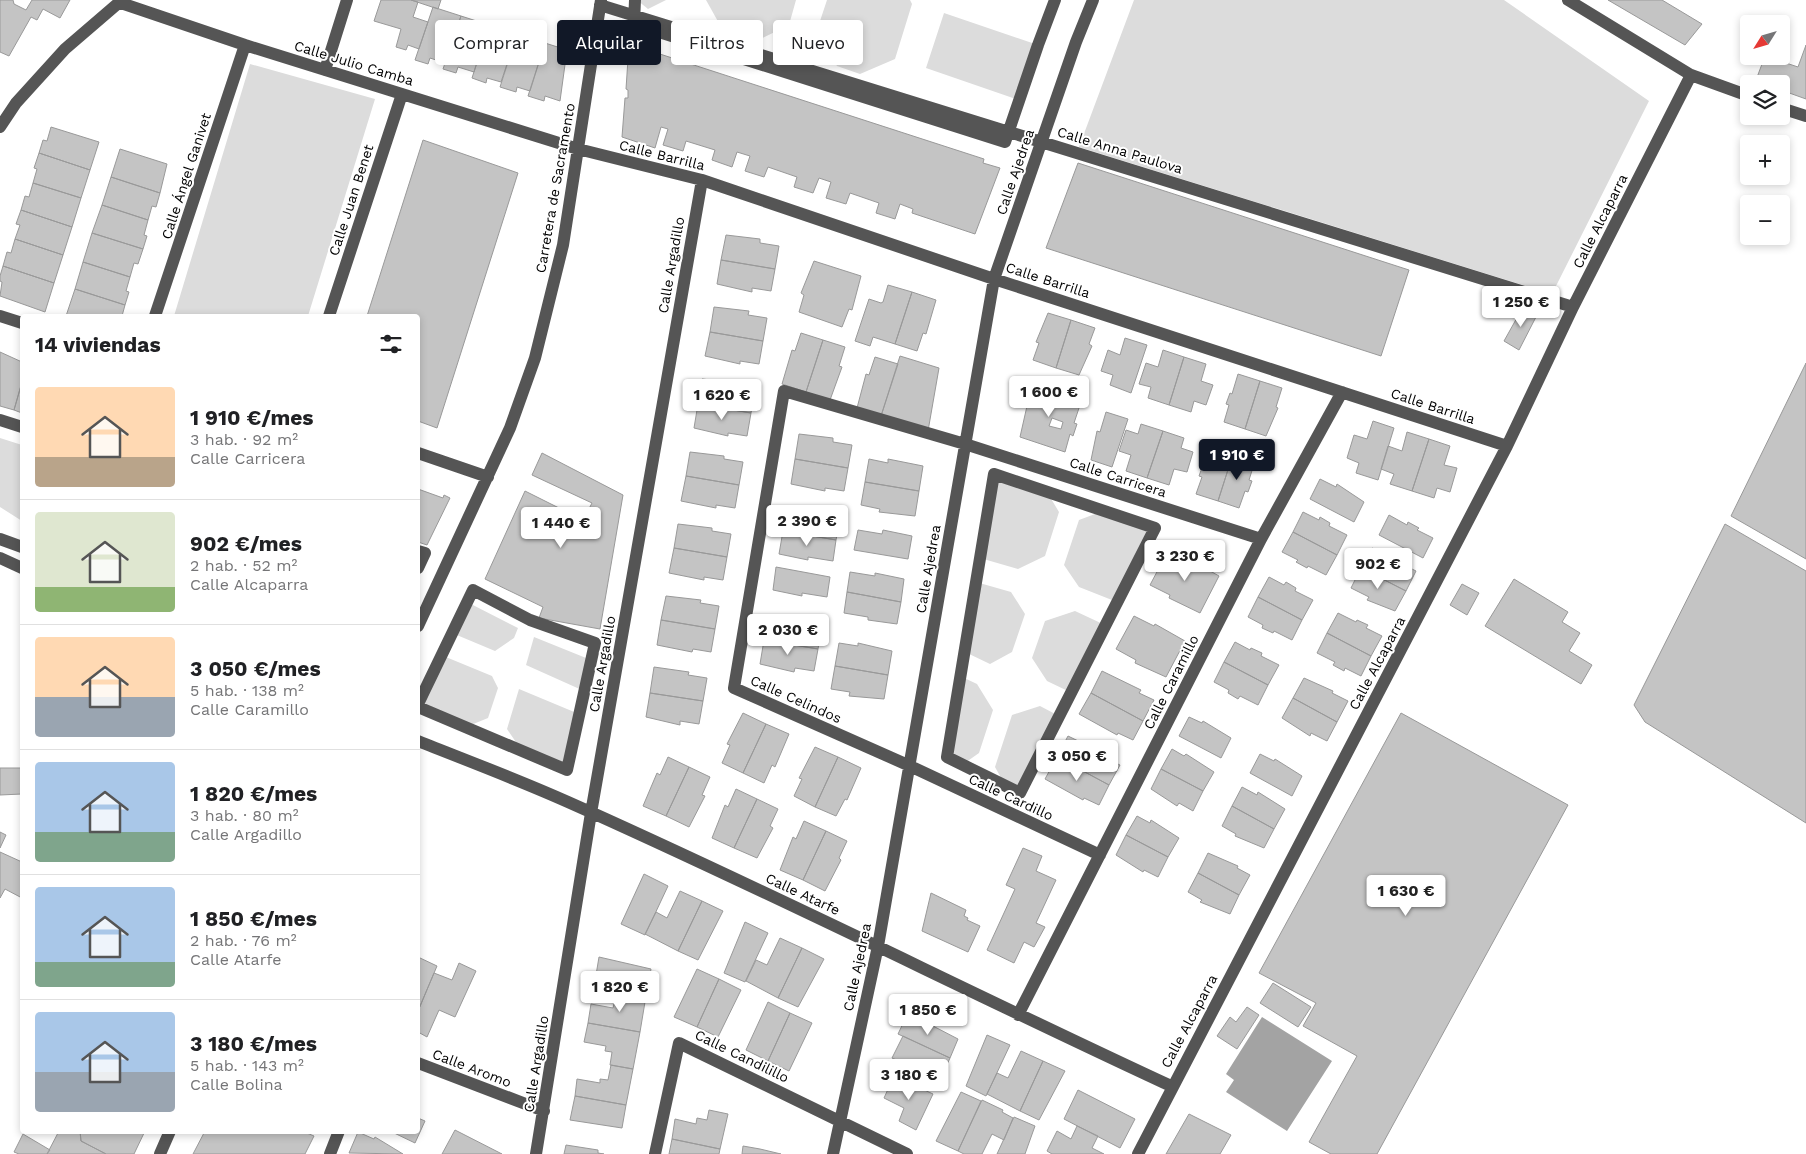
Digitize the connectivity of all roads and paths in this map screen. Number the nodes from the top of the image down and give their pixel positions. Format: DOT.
graph roads {
  1 [pos="347,0"];
  2 [pos="635,0"];
  3 [pos="1055,0"];
  4 [pos="1093,0"];
  5 [pos="1568,0"];
  6 [pos="122,2"];
  7 [pos="600,2"];
  8 [pos="635,16"];
  9 [pos="245,45"];
  10 [pos="325,70"];
  11 [pos="1691,75"];
  12 [pos="1740,93"];
  13 [pos="402,94"];
  14 [pos="1790,111"];
  15 [pos="1806,116"];
  16 [pos="0,127"];
  17 [pos="1010,132"];
  18 [pos="1042,142"];
  19 [pos="578,150"];
  20 [pos="702,180"];
  21 [pos="994,279"];
  22 [pos="1573,307"];
  23 [pos="156,314"];
  24 [pos="330,314"];
  25 [pos="0,316"];
  26 [pos="20,322"];
  27 [pos="1342,392"];
  28 [pos="0,420"];
  29 [pos="20,426"];
  30 [pos="965,444"];
  31 [pos="1507,446"];
  32 [pos="420,454"];
  33 [pos="488,477"];
  34 [pos="0,539"];
  35 [pos="1261,539"];
  36 [pos="20,545"];
  37 [pos="420,552"];
  38 [pos="0,558"];
  39 [pos="420,563"];
  40 [pos="20,567"];
  41 [pos="420,622"];
  42 [pos="420,702"];
  43 [pos="420,707"];
  44 [pos="420,742"];
  45 [pos="910,766"];
  46 [pos="1020,793"];
  47 [pos="591,813"];
  48 [pos="1100,855"];
  49 [pos="878,946"];
  50 [pos="1018,1015"];
  51 [pos="420,1064"];
  52 [pos="1171,1086"];
  53 [pos="544,1112"];
  54 [pos="840,1120"];
  55 [pos="169,1134"];
  56 [pos="338,1134"];
  57 [pos="160,1154"];
  58 [pos="330,1154"];
  59 [pos="536,1154"];
  60 [pos="655,1154"];
  61 [pos="833,1154"];
  62 [pos="908,1154"];
  63 [pos="1138,1154"];
  1 -- 10 [label="street"];
  2 -- 8 [label="street"];
  3 -- 17 [label="street"];
  4 -- 18 [label="street, Calle Ajedrea"];
  5 -- 11 [label="street"];
  6 -- 9 [label="street, Calle Julio Camba"];
  6 -- 16 [label="street"];
  7 -- 8 [label="street, Calle Anna Paulova"];
  7 -- 19 [label="street, Carretera de Sacramento"];
  8 -- 17 [label="street, Calle Anna Paulova"];
  9 -- 10 [label="street, Calle Julio Camba"];
  9 -- 23 [label="street, Calle Ángel Ganivet"];
  10 -- 13 [label="street, Calle Julio Camba"];
  11 -- 12 [label="street"];
  11 -- 22 [label="street, Calle Alcaparra"];
  13 -- 19 [label="street, Calle Julio Camba"];
  13 -- 24 [label="street, Calle Juan Benet"];
  14 -- 15 [label="street"];
  17 -- 18 [label="street, Calle Anna Paulova"];
  18 -- 21 [label="street, Calle Ajedrea"];
  18 -- 22 [label="street, Calle Anna Paulova"];
  19 -- 20 [label="street, Calle Barrilla"];
  19 -- 33 [label="street, Carretera de Sacramento"];
  20 -- 21 [label="street, Calle Barrilla"];
  20 -- 47 [label="street, Calle Argadillo"];
  21 -- 27 [label="street, Calle Barrilla"];
  21 -- 30 [label="street, Calle Ajedrea"];
  22 -- 31 [label="street, Calle Alcaparra"];
  25 -- 26 [label="street"];
  27 -- 31 [label="street, Calle Barrilla"];
  27 -- 35 [label="street, Calle Caramillo"];
  28 -- 29 [label="street"];
  30 -- 35 [label="street, Calle Carricera"];
  30 -- 45 [label="street, Calle Ajedrea"];
  30 -- 45 [label="street, Calle Celindos"];
  31 -- 52 [label="street, Calle Alcaparra"];
  32 -- 33 [label="street"];
  33 -- 41 [label="street, Carretera de Sacramento"];
  34 -- 36 [label="street"];
  35 -- 48 [label="street, Calle Caramillo"];
  37 -- 39 [label="street"];
  38 -- 40 [label="street"];
  42 -- 43 [label="street"];
  44 -- 47 [label="street, Calle Atarfe"];
  45 -- 48 [label="street, Calle Cardillo"];
  45 -- 49 [label="street, Calle Ajedrea"];
  46 -- 46 [label="street"];
  47 -- 49 [label="street, Calle Atarfe"];
  47 -- 53 [label="street, Calle Argadillo"];
  48 -- 50 [label="street, Calle Caramillo"];
  49 -- 50 [label="street, Calle Atarfe"];
  49 -- 54 [label="street, Calle Ajedrea"];
  50 -- 52 [label="street, Calle Atarfe"];
  51 -- 53 [label="street, Calle Aromo"];
  52 -- 63 [label="street, Calle Alcaparra"];
  53 -- 59 [label="street, Calle Argadillo"];
  54 -- 60 [label="street, Calle Candilillo"];
  54 -- 61 [label="street, Calle Ajedrea"];
  54 -- 62 [label="street"];
  55 -- 57 [label="street"];
  56 -- 58 [label="street"];
}
